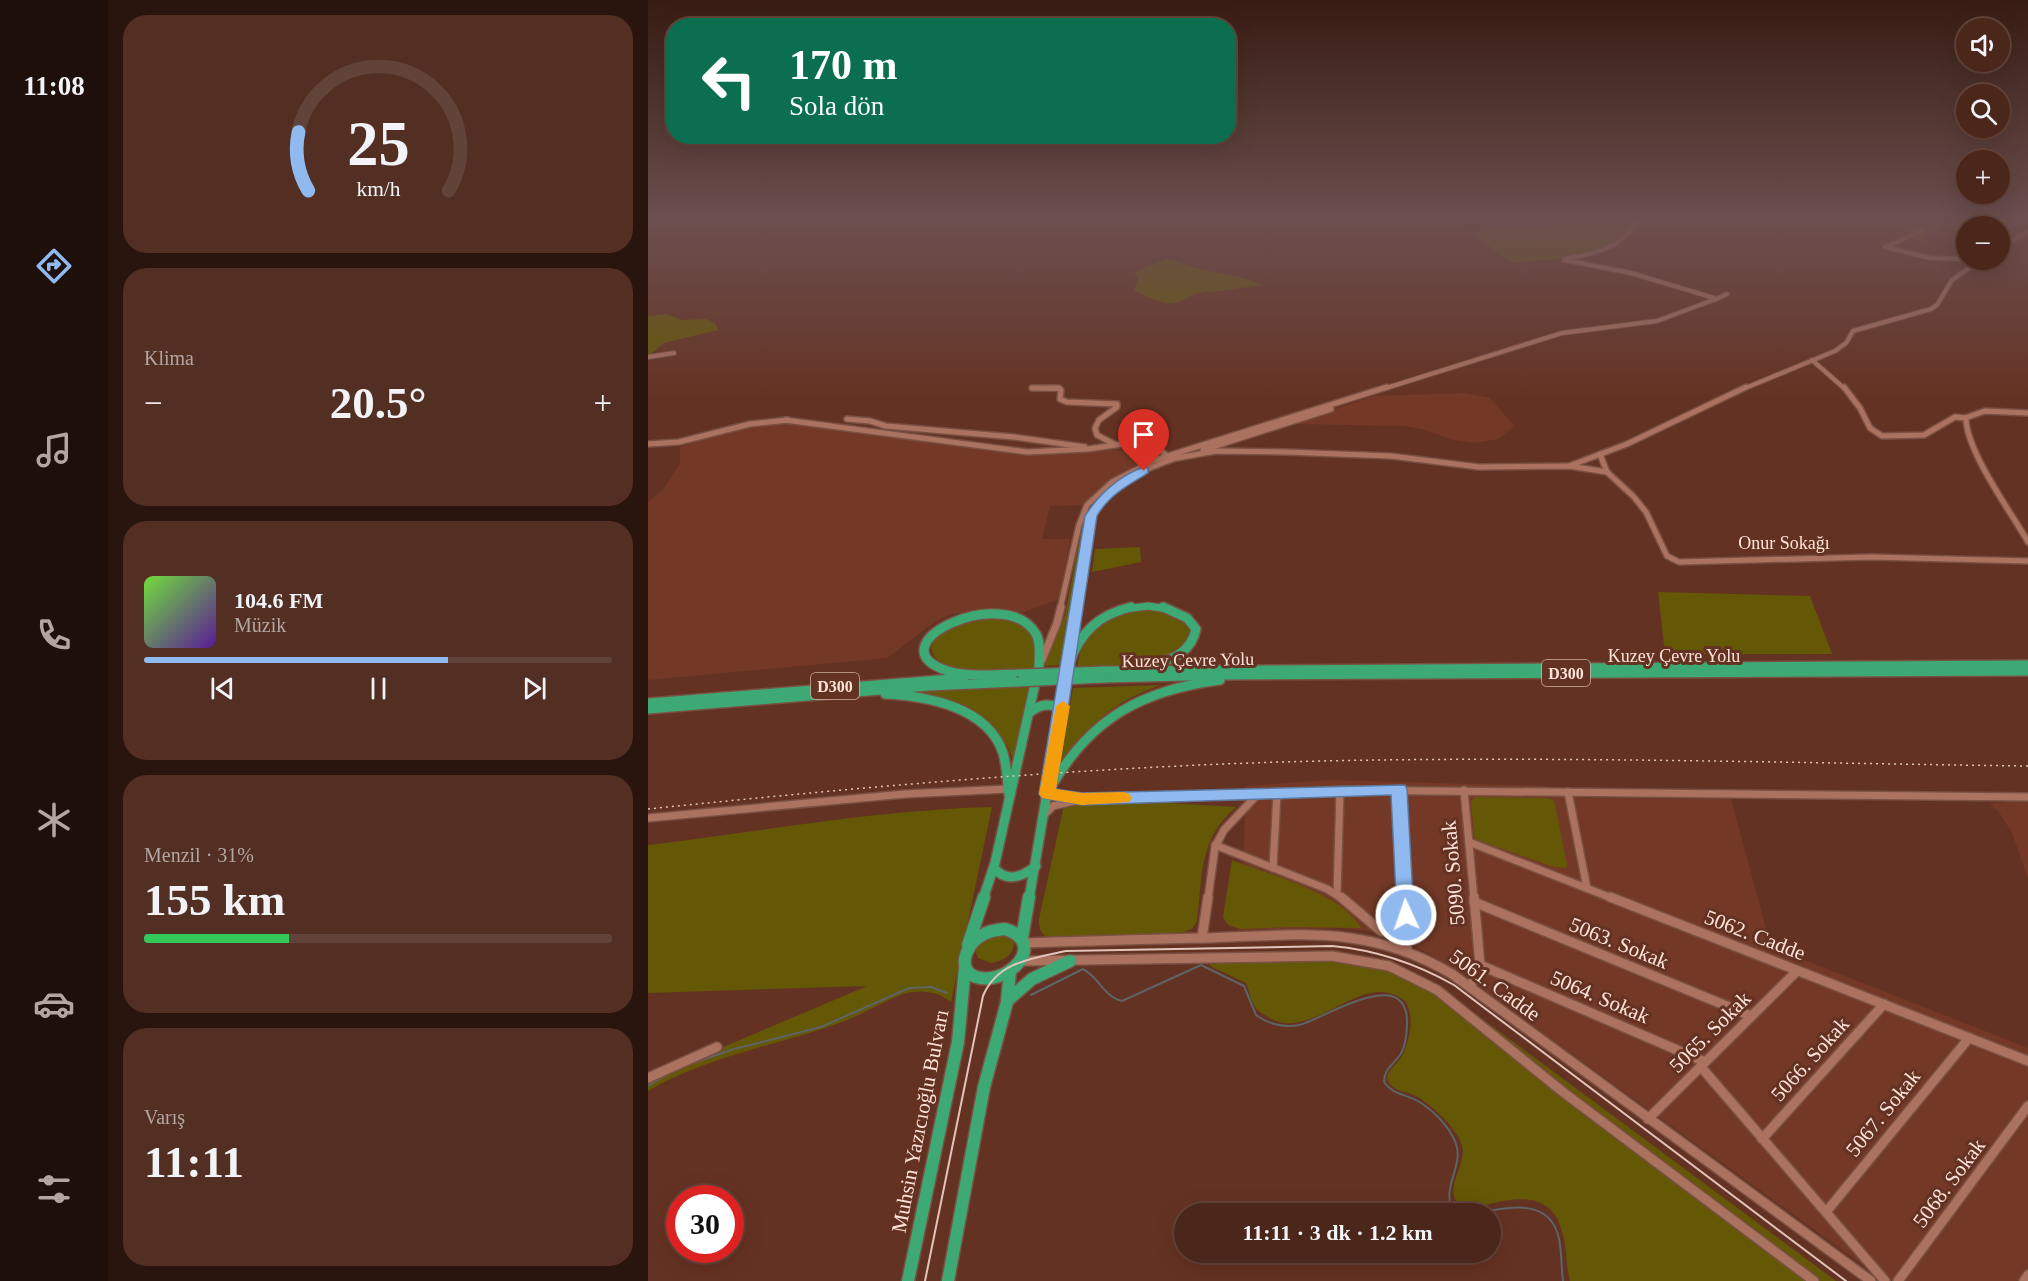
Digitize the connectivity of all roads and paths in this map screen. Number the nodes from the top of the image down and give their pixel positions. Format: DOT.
graph roads {
  1 [pos="1660,282"];
  2 [pos="1951,282"];
  3 [pos="1727,294"];
  4 [pos="1716,299"];
  5 [pos="674,353"];
  6 [pos="648,357"];
  7 [pos="1812,360"];
  8 [pos="1032,388"];
  9 [pos="2028,413"];
  10 [pos="1965,417"];
  11 [pos="847,419"];
  12 [pos="785,420"];
  13 [pos="648,444"];
  14 [pos="1114,444"];
  15 [pos="1086,447"];
  16 [pos="1600,454"];
  17 [pos="1172,456"];
  18 [pos="1569,466"];
  19 [pos="1607,472"];
  20 [pos="2028,542"];
  21 [pos="2028,561"];
  22 [pos="1069,663"];
  23 [pos="2028,665"];
  24 [pos="1039,666"];
  25 [pos="2028,671"];
  26 [pos="1104,674"];
  27 [pos="1328,675"];
  28 [pos="1020,678"];
  29 [pos="758,699"];
  30 [pos="648,703"];
  31 [pos="648,709"];
  32 [pos="1062,712"];
  33 [pos="1029,714"];
  34 [pos="1008,789"];
  35 [pos="1399,789"];
  36 [pos="1340,790"];
  37 [pos="1464,790"];
  38 [pos="1568,792"];
  39 [pos="1047,794"];
  40 [pos="1277,794"];
  41 [pos="1257,795"];
  42 [pos="2028,797"];
  43 [pos="1082,799"];
  44 [pos="1010,801"];
  45 [pos="1044,815"];
  46 [pos="648,818"];
  47 [pos="1469,842"];
  48 [pos="1215,845"];
  49 [pos="1036,866"];
  50 [pos="994,868"];
  51 [pos="1274,868"];
  52 [pos="1587,888"];
  53 [pos="1337,894"];
  54 [pos="1474,902"];
  55 [pos="1407,936"];
  56 [pos="1202,938"];
  57 [pos="1023,941"];
  58 [pos="968,945"];
  59 [pos="1407,950"];
  60 [pos="1070,961"];
  61 [pos="1480,965"];
  62 [pos="1015,966"];
  63 [pos="965,968"];
  64 [pos="1797,970"];
  65 [pos="1470,987"];
  66 [pos="1007,1002"];
  67 [pos="1884,1005"];
  68 [pos="1751,1016"];
  69 [pos="1969,1038"];
  70 [pos="717,1047"];
  71 [pos="2028,1061"];
  72 [pos="1703,1065"];
  73 [pos="648,1078"];
  74 [pos="2028,1106"];
  75 [pos="1648,1119"];
  76 [pos="1762,1139"];
  77 [pos="1826,1212"];
  78 [pos="2028,1275"];
  79 [pos="908,1281"];
  80 [pos="948,1281"];
  81 [pos="1814,1281"];
  82 [pos="1871,1281"];
  83 [pos="1885,1281"];
  84 [pos="1898,1281"];
  85 [pos="2024,1281"];
  1 -- 4 [label="street"];
  2 -- 7 [label="street"];
  3 -- 4 [label="street"];
  4 -- 17 [label="street"];
  5 -- 6 [label="street"];
  7 -- 10 [label="street"];
  7 -- 16 [label="street"];
  8 -- 14 [label="street"];
  9 -- 10 [label="street"];
  10 -- 20 [label="street"];
  11 -- 15 [label="street"];
  12 -- 13 [label="street"];
  12 -- 15 [label="street"];
  12 -- 17 [label="street"];
  14 -- 15 [label="street"];
  14 -- 17 [label="street"];
  16 -- 18 [label="street"];
  16 -- 19 [label="street, Onur Sokağı"];
  17 -- 18 [label="street"];
  17 -- 22 [label="street"];
  17 -- 24 [label="street"];
  18 -- 19 [label="street"];
  19 -- 21 [label="street, Onur Sokağı"];
  22 -- 26 [label="highway"];
  22 -- 32 [label="highway"];
  23 -- 26 [label="highway, Kuzey Çevre Yolu / D300"];
  24 -- 28 [label="highway"];
  24 -- 33 [label="highway"];
  25 -- 27 [label="highway, Kuzey Çevre Yolu / D300"];
  26 -- 27 [label="highway, Kuzey Çevre Yolu / D300"];
  26 -- 28 [label="highway, D300, bridge"];
  27 -- 39 [label="highway"];
  28 -- 29 [label="highway, D300"];
  28 -- 30 [label="highway, D300"];
  29 -- 31 [label="highway, D300"];
  29 -- 34 [label="highway"];
  32 -- 33 [label="highway"];
  32 -- 39 [label="highway"];
  33 -- 44 [label="highway"];
  34 -- 44 [label="highway"];
  34 -- 46 [label="street"];
  35 -- 36 [label="street"];
  35 -- 37 [label="street"];
  35 -- 55 [label="street"];
  36 -- 40 [label="street"];
  36 -- 53 [label="street"];
  37 -- 38 [label="street"];
  37 -- 47 [label="street, 5090. Sokak"];
  38 -- 42 [label="street"];
  38 -- 52 [label="street"];
  39 -- 43 [label="street"];
  39 -- 45 [label="highway"];
  40 -- 41 [label="street"];
  40 -- 51 [label="street"];
  41 -- 43 [label="street"];
  41 -- 48 [label="street"];
  43 -- 45 [label="street"];
  44 -- 50 [label="highway"];
  45 -- 49 [label="highway"];
  47 -- 52 [label="street, 5062. Cadde"];
  47 -- 54 [label="street, 5090. Sokak"];
  48 -- 51 [label="street"];
  48 -- 56 [label="street"];
  49 -- 50 [label="highway"];
  49 -- 57 [label="highway"];
  50 -- 58 [label="highway"];
  51 -- 53 [label="street"];
  52 -- 64 [label="street, 5062. Cadde"];
  53 -- 55 [label="street"];
  54 -- 61 [label="street, 5090. Sokak"];
  54 -- 68 [label="street, 5063. Sokak"];
  55 -- 59 [label="street"];
  56 -- 57 [label="street, 5061. Cadde"];
  56 -- 59 [label="street, 5061. Cadde"];
  57 -- 58 [label="highway"];
  57 -- 62 [label="highway"];
  58 -- 63 [label="highway"];
  59 -- 65 [label="street, 5061. Cadde"];
  60 -- 62 [label="street, 5061. Cadde"];
  60 -- 66 [label="highway"];
  60 -- 81 [label="street, 5061. Cadde"];
  61 -- 65 [label="street, 5090. Sokak"];
  61 -- 72 [label="street, 5064. Sokak"];
  62 -- 63 [label="highway"];
  62 -- 66 [label="highway"];
  63 -- 79 [label="highway, Muhsin Yazıcıoğlu Bulvarı"];
  64 -- 67 [label="street, 5062. Cadde"];
  64 -- 68 [label="street, 5065. Sokak"];
  65 -- 75 [label="street, 5061. Cadde"];
  66 -- 80 [label="highway"];
  67 -- 69 [label="street, 5062. Cadde"];
  67 -- 76 [label="street, 5066. Sokak"];
  68 -- 72 [label="street, 5065. Sokak"];
  69 -- 71 [label="street, 5062. Cadde"];
  69 -- 77 [label="street, 5067. Sokak"];
  70 -- 73 [label="street"];
  72 -- 75 [label="street, 5065. Sokak"];
  72 -- 76 [label="street"];
  74 -- 84 [label="street, 5068. Sokak"];
  75 -- 82 [label="street, 5061. Cadde"];
  76 -- 77 [label="street"];
  77 -- 83 [label="street"];
  78 -- 85 [label="street"];
}
